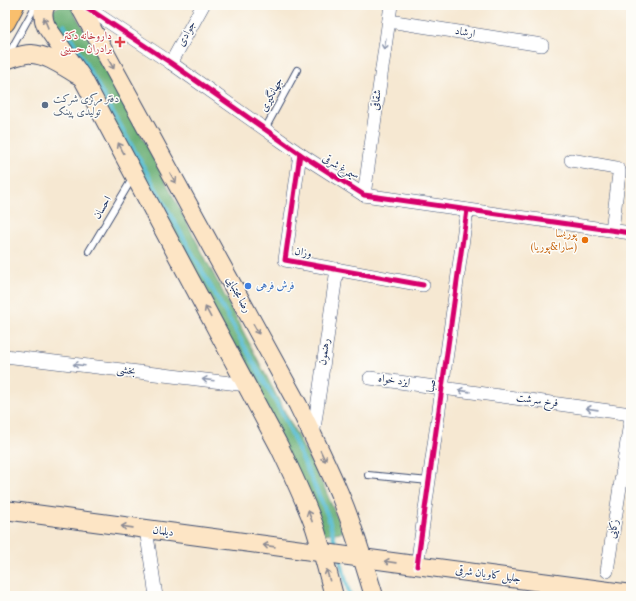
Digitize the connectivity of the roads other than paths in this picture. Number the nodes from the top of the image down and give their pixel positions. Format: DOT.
graph roads {
  1 [pos="14,5"];
  2 [pos="36,5"];
  3 [pos="46,5"];
  4 [pos="79,5"];
  5 [pos="83,5"];
  6 [pos="203,5"];
  7 [pos="391,5"];
  8 [pos="389,21"];
  9 [pos="5,22"];
  10 [pos="542,45"];
  11 [pos="5,60"];
  12 [pos="171,63"];
  13 [pos="297,70"];
  14 [pos="83,79"];
  15 [pos="265,129"];
  16 [pos="300,154"];
  17 [pos="571,160"];
  18 [pos="135,175"];
  19 [pos="364,195"];
  20 [pos="467,210"];
  21 [pos="612,230"];
  22 [pos="631,233"];
  23 [pos="89,251"];
  24 [pos="337,269"];
  25 [pos="423,285"];
  26 [pos="5,356"];
  27 [pos="370,378"];
  28 [pos="247,385"];
  29 [pos="442,388"];
  30 [pos="631,415"];
  31 [pos="313,436"];
  32 [pos="368,475"];
  33 [pos="429,481"];
  34 [pos="5,510"];
  35 [pos="146,529"];
  36 [pos="322,553"];
  37 [pos="362,558"];
  38 [pos="417,566"];
  39 [pos="607,571"];
  40 [pos="546,589"];
  41 [pos="631,594"];
  42 [pos="156,596"];
  43 [pos="334,596"];
  44 [pos="374,596"];
  1 -- 9 [label="main road"];
  2 -- 11 [label="lane"];
  14 -- 3 [label="main road, one-way"];
  4 -- 31 [label="main road, رضا مجتبایی, one-way"];
  5 -- 12 [label="street, سیمرغ شرقی"];
  6 -- 12 [label="street, جوادی"];
  7 -- 8 [label="street, شقاقی"];
  8 -- 10 [label="street, ارشاد"];
  8 -- 19 [label="street, شقاقی, one-way"];
  11 -- 14 [label="main road"];
  12 -- 15 [label="street, سیمرغ شرقی"];
  13 -- 15 [label="lane, جهانگیری"];
  18 -- 14 [label="main road, one-way"];
  15 -- 16 [label="street, سیمرغ شرقی"];
  16 -- 19 [label="street, سیمرغ شرقی"];
  16 -- 24 [label="street, وزان"];
  17 -- 21 [label="street"];
  18 -- 23 [label="lane, احسان"];
  28 -- 18 [label="main road, one-way"];
  19 -- 20 [label="street, سیمرغ شرقی"];
  20 -- 21 [label="street, سیمرغ شرقی"];
  20 -- 29 [label="street, صبا"];
  21 -- 22 [label="street, سیمرغ شرقی"];
  24 -- 25 [label="street, وزان"];
  24 -- 31 [label="street, رهنمون"];
  28 -- 26 [label="street, بخشی, one-way"];
  27 -- 29 [label="street, ایزد خواه"];
  36 -- 28 [label="main road, one-way"];
  30 -- 29 [label="street, فرخ سرشت, one-way"];
  29 -- 33 [label="street, صبا"];
  30 -- 39 [label="street, زکایی"];
  31 -- 37 [label="main road, رضا مجتبایی, one-way"];
  32 -- 33 [label="lane"];
  33 -- 38 [label="street, صبا"];
  35 -- 34 [label="main road, دیلمان, one-way"];
  36 -- 35 [label="main road, دیلمان, one-way"];
  35 -- 42 [label="street"];
  36 -- 37 [label="main road, دیلمان"];
  43 -- 36 [label="main road, one-way"];
  38 -- 37 [label="main road, جلیل کاویان شرقی, one-way"];
  37 -- 44 [label="main road, رضا مجتبایی"];
  38 -- 40 [label="main road, جلیل کاویان شرقی"];
  40 -- 41 [label="main road, جلیل کاویان شرقی"];
}
